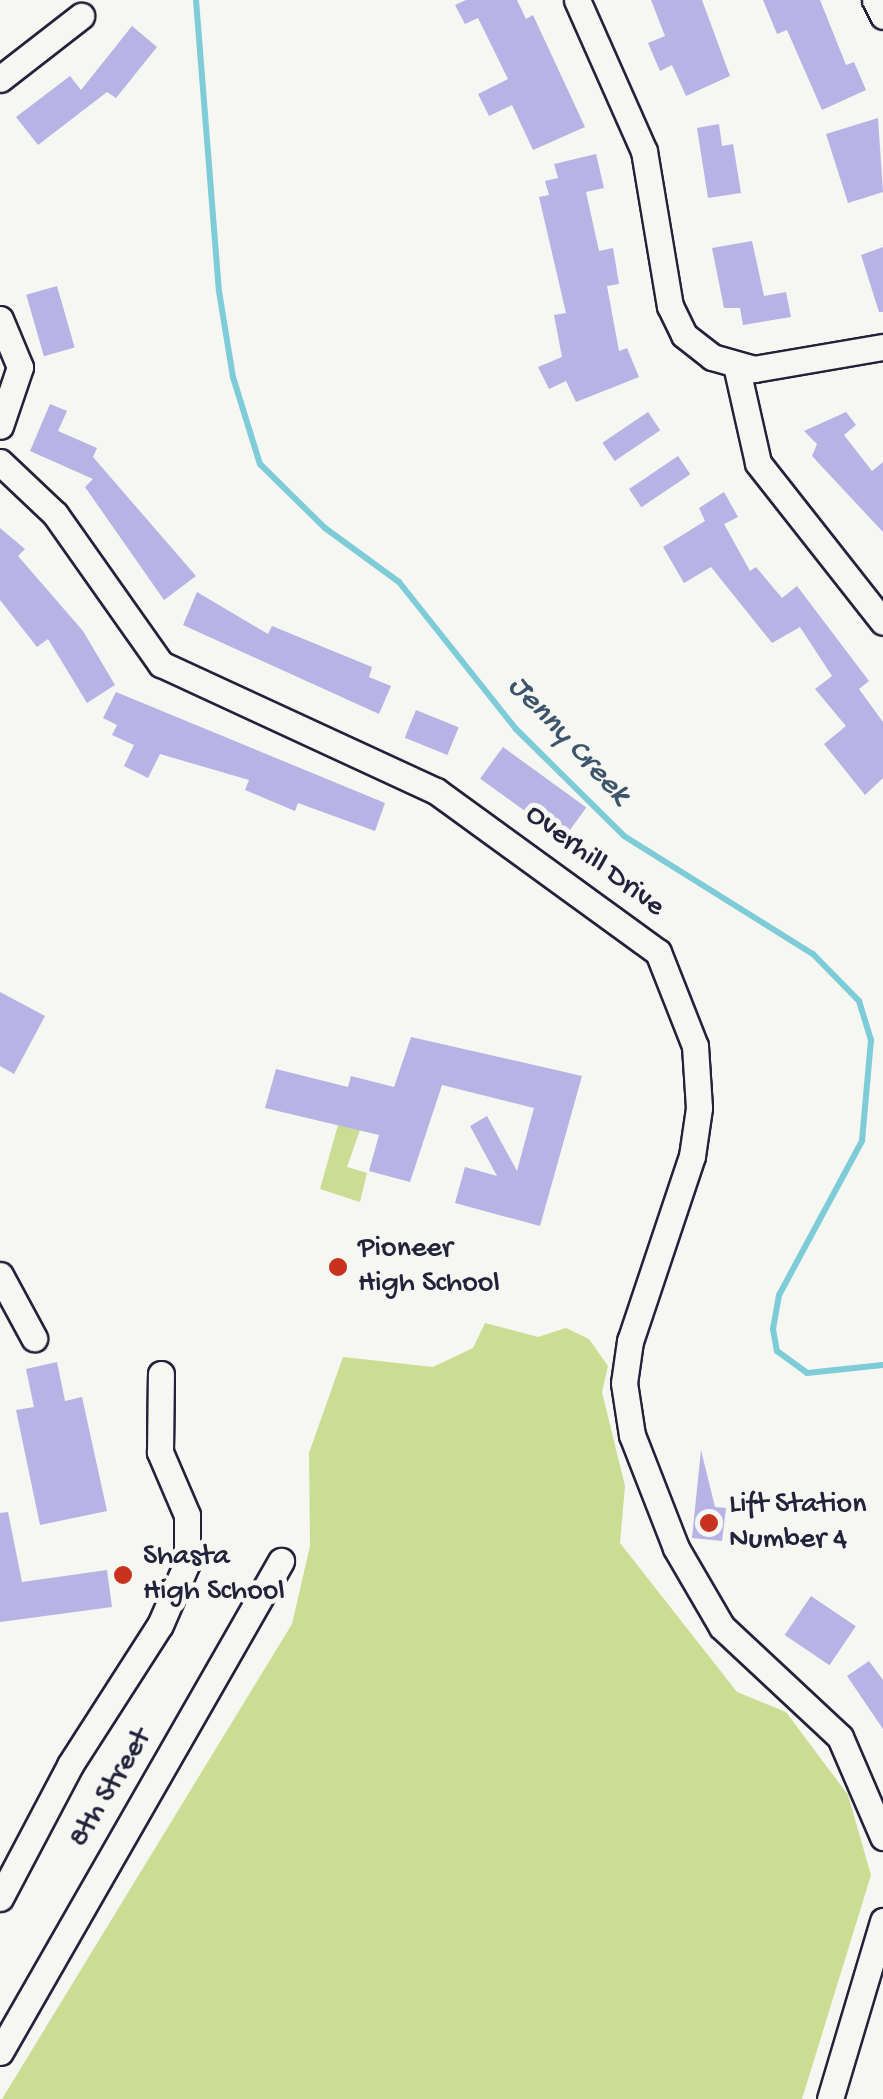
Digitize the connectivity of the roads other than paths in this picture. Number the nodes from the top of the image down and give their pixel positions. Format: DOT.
graph roads {
  1 [pos="578,0"];
  2 [pos="874,0"];
  3 [pos="81,16"];
  4 [pos="883,16"];
  5 [pos="0,79"];
  6 [pos="0,319"];
  7 [pos="883,347"];
  8 [pos="736,366"];
  9 [pos="0,426"];
  10 [pos="0,462"];
  11 [pos="883,622"];
  12 [pos="0,1275"];
  13 [pos="34,1338"];
  14 [pos="161,1374"];
  15 [pos="280,1561"];
  16 [pos="883,1836"];
  17 [pos="0,1898"];
  18 [pos="883,1921"];
  19 [pos="0,2052"];
  20 [pos="830,2099"];
  1 -- 8 [label="street"];
  2 -- 4 [label="street"];
  3 -- 5 [label="street"];
  6 -- 9 [label="street"];
  7 -- 8 [label="street"];
  8 -- 11 [label="street"];
  10 -- 16 [label="street, Overhill Drive"];
  12 -- 13 [label="street"];
  14 -- 17 [label="street"];
  15 -- 19 [label="street, 8th Street"];
  18 -- 20 [label="street"];
}
